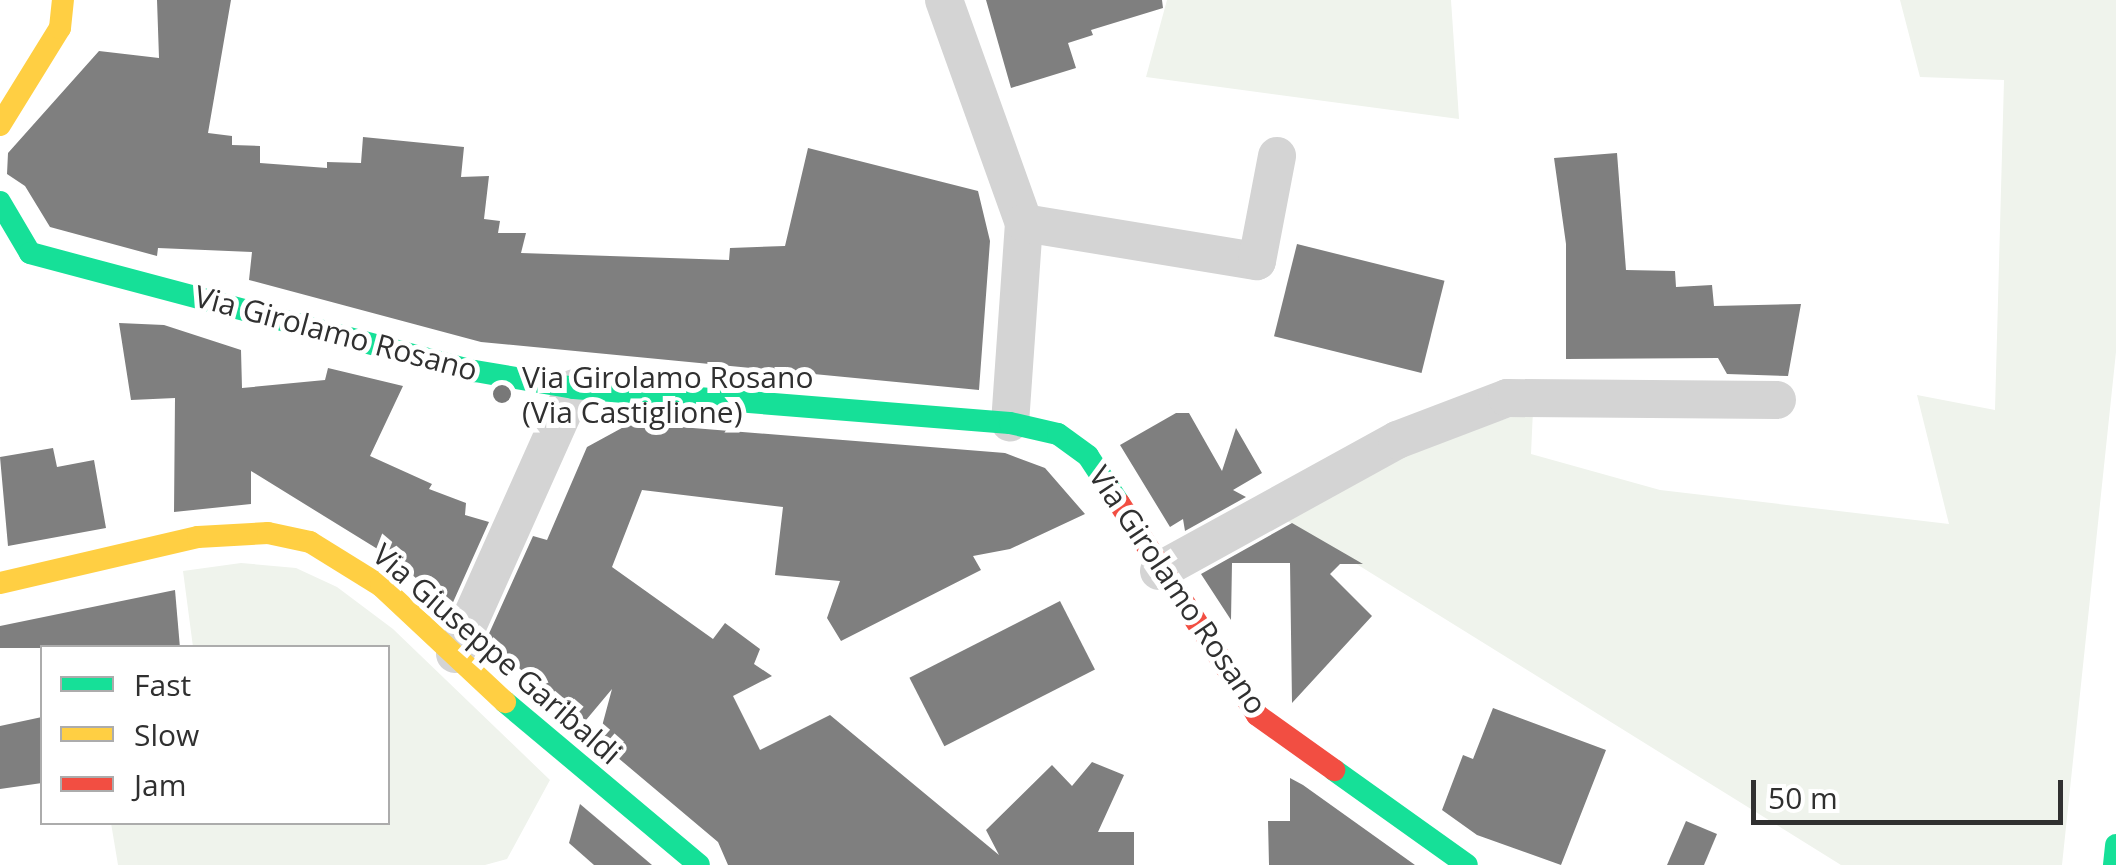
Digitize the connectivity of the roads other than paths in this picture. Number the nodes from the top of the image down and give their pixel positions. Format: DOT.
graph roads {
  1 [pos="62,0"];
  2 [pos="944,0"];
  3 [pos="0,125"];
  4 [pos="1276,156"];
  5 [pos="0,202"];
  6 [pos="1024,223"];
  7 [pos="15,248"];
  8 [pos="574,388"];
  9 [pos="1777,400"];
  10 [pos="1010,422"];
  11 [pos="1160,571"];
  12 [pos="0,582"];
  13 [pos="455,654"];
  14 [pos="2116,846"];
  15 [pos="699,865"];
  16 [pos="1467,865"];
  17 [pos="2114,865"];
  1 -- 3 [label="main road"];
  2 -- 6 [label="street"];
  4 -- 6 [label="street"];
  5 -- 7 [label="main road, Via Girolamo Rosano"];
  6 -- 10 [label="street"];
  7 -- 8 [label="main road, Via Girolamo Rosano"];
  8 -- 10 [label="main road, Via Girolamo Rosano"];
  8 -- 13 [label="street"];
  9 -- 11 [label="street"];
  10 -- 11 [label="main road, Via Girolamo Rosano"];
  11 -- 16 [label="main road, Via Girolamo Rosano"];
  12 -- 13 [label="main road, Via Giuseppe Garibaldi"];
  13 -- 15 [label="main road, Via Giuseppe Garibaldi"];
  14 -- 17 [label="main road"];
}
